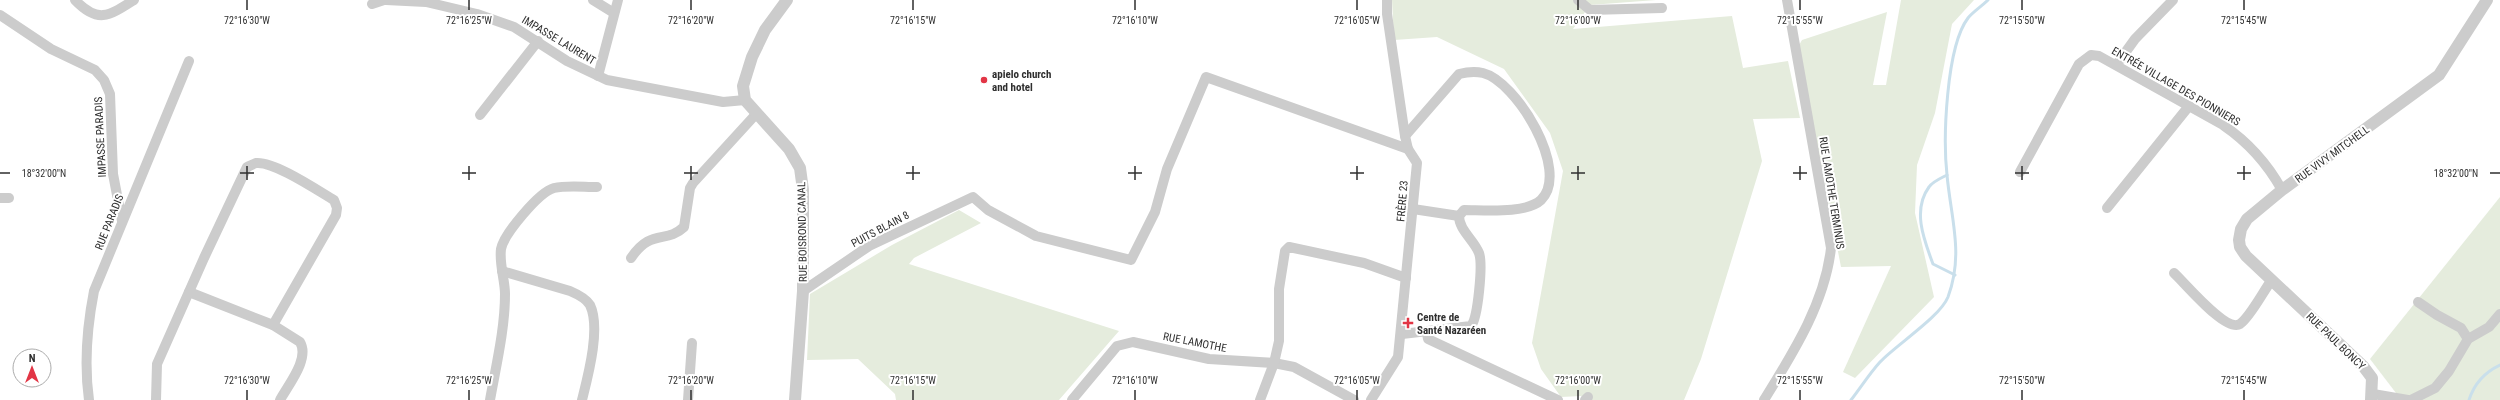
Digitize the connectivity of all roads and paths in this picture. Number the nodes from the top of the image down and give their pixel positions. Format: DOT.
graph roads {
  1 [pos="75,0"];
  2 [pos="134,0"];
  3 [pos="385,0"];
  4 [pos="593,0"];
  5 [pos="618,0"];
  6 [pos="787,0"];
  7 [pos="1387,0"];
  8 [pos="1578,0"];
  9 [pos="1786,0"];
  10 [pos="2173,0"];
  11 [pos="2487,0"];
  12 [pos="430,2"];
  13 [pos="372,4"];
  14 [pos="1662,8"];
  15 [pos="614,13"];
  16 [pos="0,15"];
  17 [pos="538,41"];
  18 [pos="188,61"];
  19 [pos="2117,64"];
  20 [pos="598,76"];
  21 [pos="745,100"];
  22 [pos="2189,106"];
  23 [pos="757,113"];
  24 [pos="480,115"];
  25 [pos="1405,136"];
  26 [pos="1408,149"];
  27 [pos="2020,172"];
  28 [pos="597,187"];
  29 [pos="2282,190"];
  30 [pos="2107,208"];
  31 [pos="1413,209"];
  32 [pos="1459,216"];
  33 [pos="122,221"];
  34 [pos="631,258"];
  35 [pos="502,271"];
  36 [pos="2174,273"];
  37 [pos="1406,278"];
  38 [pos="2271,281"];
  39 [pos="803,291"];
  40 [pos="188,292"];
  41 [pos="2418,302"];
  42 [pos="2299,307"];
  43 [pos="2500,314"];
  44 [pos="273,325"];
  45 [pos="1427,333"];
  46 [pos="1402,334"];
  47 [pos="2468,340"];
  48 [pos="692,343"];
  49 [pos="1274,363"];
  50 [pos="2372,397"];
  51 [pos="158,399"];
  52 [pos="90,400"];
  53 [pos="280,400"];
  54 [pos="490,400"];
  55 [pos="582,400"];
  56 [pos="688,400"];
  57 [pos="795,400"];
  58 [pos="1072,400"];
  59 [pos="1260,400"];
  60 [pos="1354,400"];
  61 [pos="1371,400"];
  62 [pos="1558,400"];
  63 [pos="1764,400"];
  64 [pos="2409,400"];
  1 -- 2 [label="street"];
  3 -- 12 [label="street, IMPASSE LAURENT"];
  3 -- 13 [label="street, IMPASSE LAURENT"];
  4 -- 15 [label="street"];
  5 -- 15 [label="street"];
  6 -- 21 [label="street"];
  7 -- 25 [label="street, FRÈRE 23"];
  8 -- 14 [label="street"];
  9 -- 63 [label="street, RUE LAMOTHE TERMINUS"];
  10 -- 19 [label="street"];
  11 -- 29 [label="street, RUE VIVY MITCHELL"];
  12 -- 17 [label="street, IMPASSE LAURENT"];
  15 -- 20 [label="street"];
  16 -- 33 [label="street, IMPASSE PARADIS"];
  17 -- 20 [label="street, IMPASSE LAURENT"];
  17 -- 24 [label="street"];
  18 -- 33 [label="street, RUE PARADIS"];
  19 -- 22 [label="street, ENTRÉE VILLAGE DES PIONNIERS"];
  19 -- 27 [label="street, ENTRÉE VILLAGE DES PIONNIERS"];
  20 -- 21 [label="street, IMPASSE LAURENT"];
  21 -- 23 [label="street, RUE BOISROND CANAL"];
  22 -- 29 [label="street, ENTRÉE VILLAGE DES PIONNIERS"];
  22 -- 30 [label="street"];
  23 -- 34 [label="street"];
  23 -- 39 [label="street, RUE BOISROND CANAL"];
  25 -- 26 [label="street, FRÈRE 23"];
  25 -- 32 [label="street"];
  26 -- 31 [label="street, FRÈRE 23"];
  26 -- 39 [label="street, PUITS BLAIN 8"];
  28 -- 35 [label="street"];
  29 -- 38 [label="street, RUE VIVY MITCHELL"];
  31 -- 32 [label="street"];
  31 -- 37 [label="street, FRÈRE 23"];
  32 -- 45 [label="street"];
  33 -- 52 [label="street, RUE PARADIS"];
  35 -- 54 [label="street"];
  35 -- 55 [label="street"];
  36 -- 38 [label="street"];
  37 -- 46 [label="street, FRÈRE 23"];
  37 -- 49 [label="street"];
  38 -- 42 [label="street, RUE VIVY MITCHELL"];
  39 -- 57 [label="street, RUE BOISROND CANAL"];
  40 -- 44 [label="street"];
  40 -- 44 [label="street"];
  40 -- 51 [label="street"];
  41 -- 47 [label="street"];
  42 -- 50 [label="street, RUE PAUL BONCY"];
  43 -- 47 [label="street"];
  44 -- 53 [label="street"];
  45 -- 46 [label="street"];
  45 -- 62 [label="street"];
  46 -- 61 [label="street, FRÈRE 23"];
  47 -- 64 [label="street"];
  48 -- 56 [label="street"];
  49 -- 58 [label="street, RUE LAMOTHE"];
  49 -- 59 [label="street"];
  49 -- 60 [label="street, RUE LAMOTHE"];
  50 -- 64 [label="street"];
}
